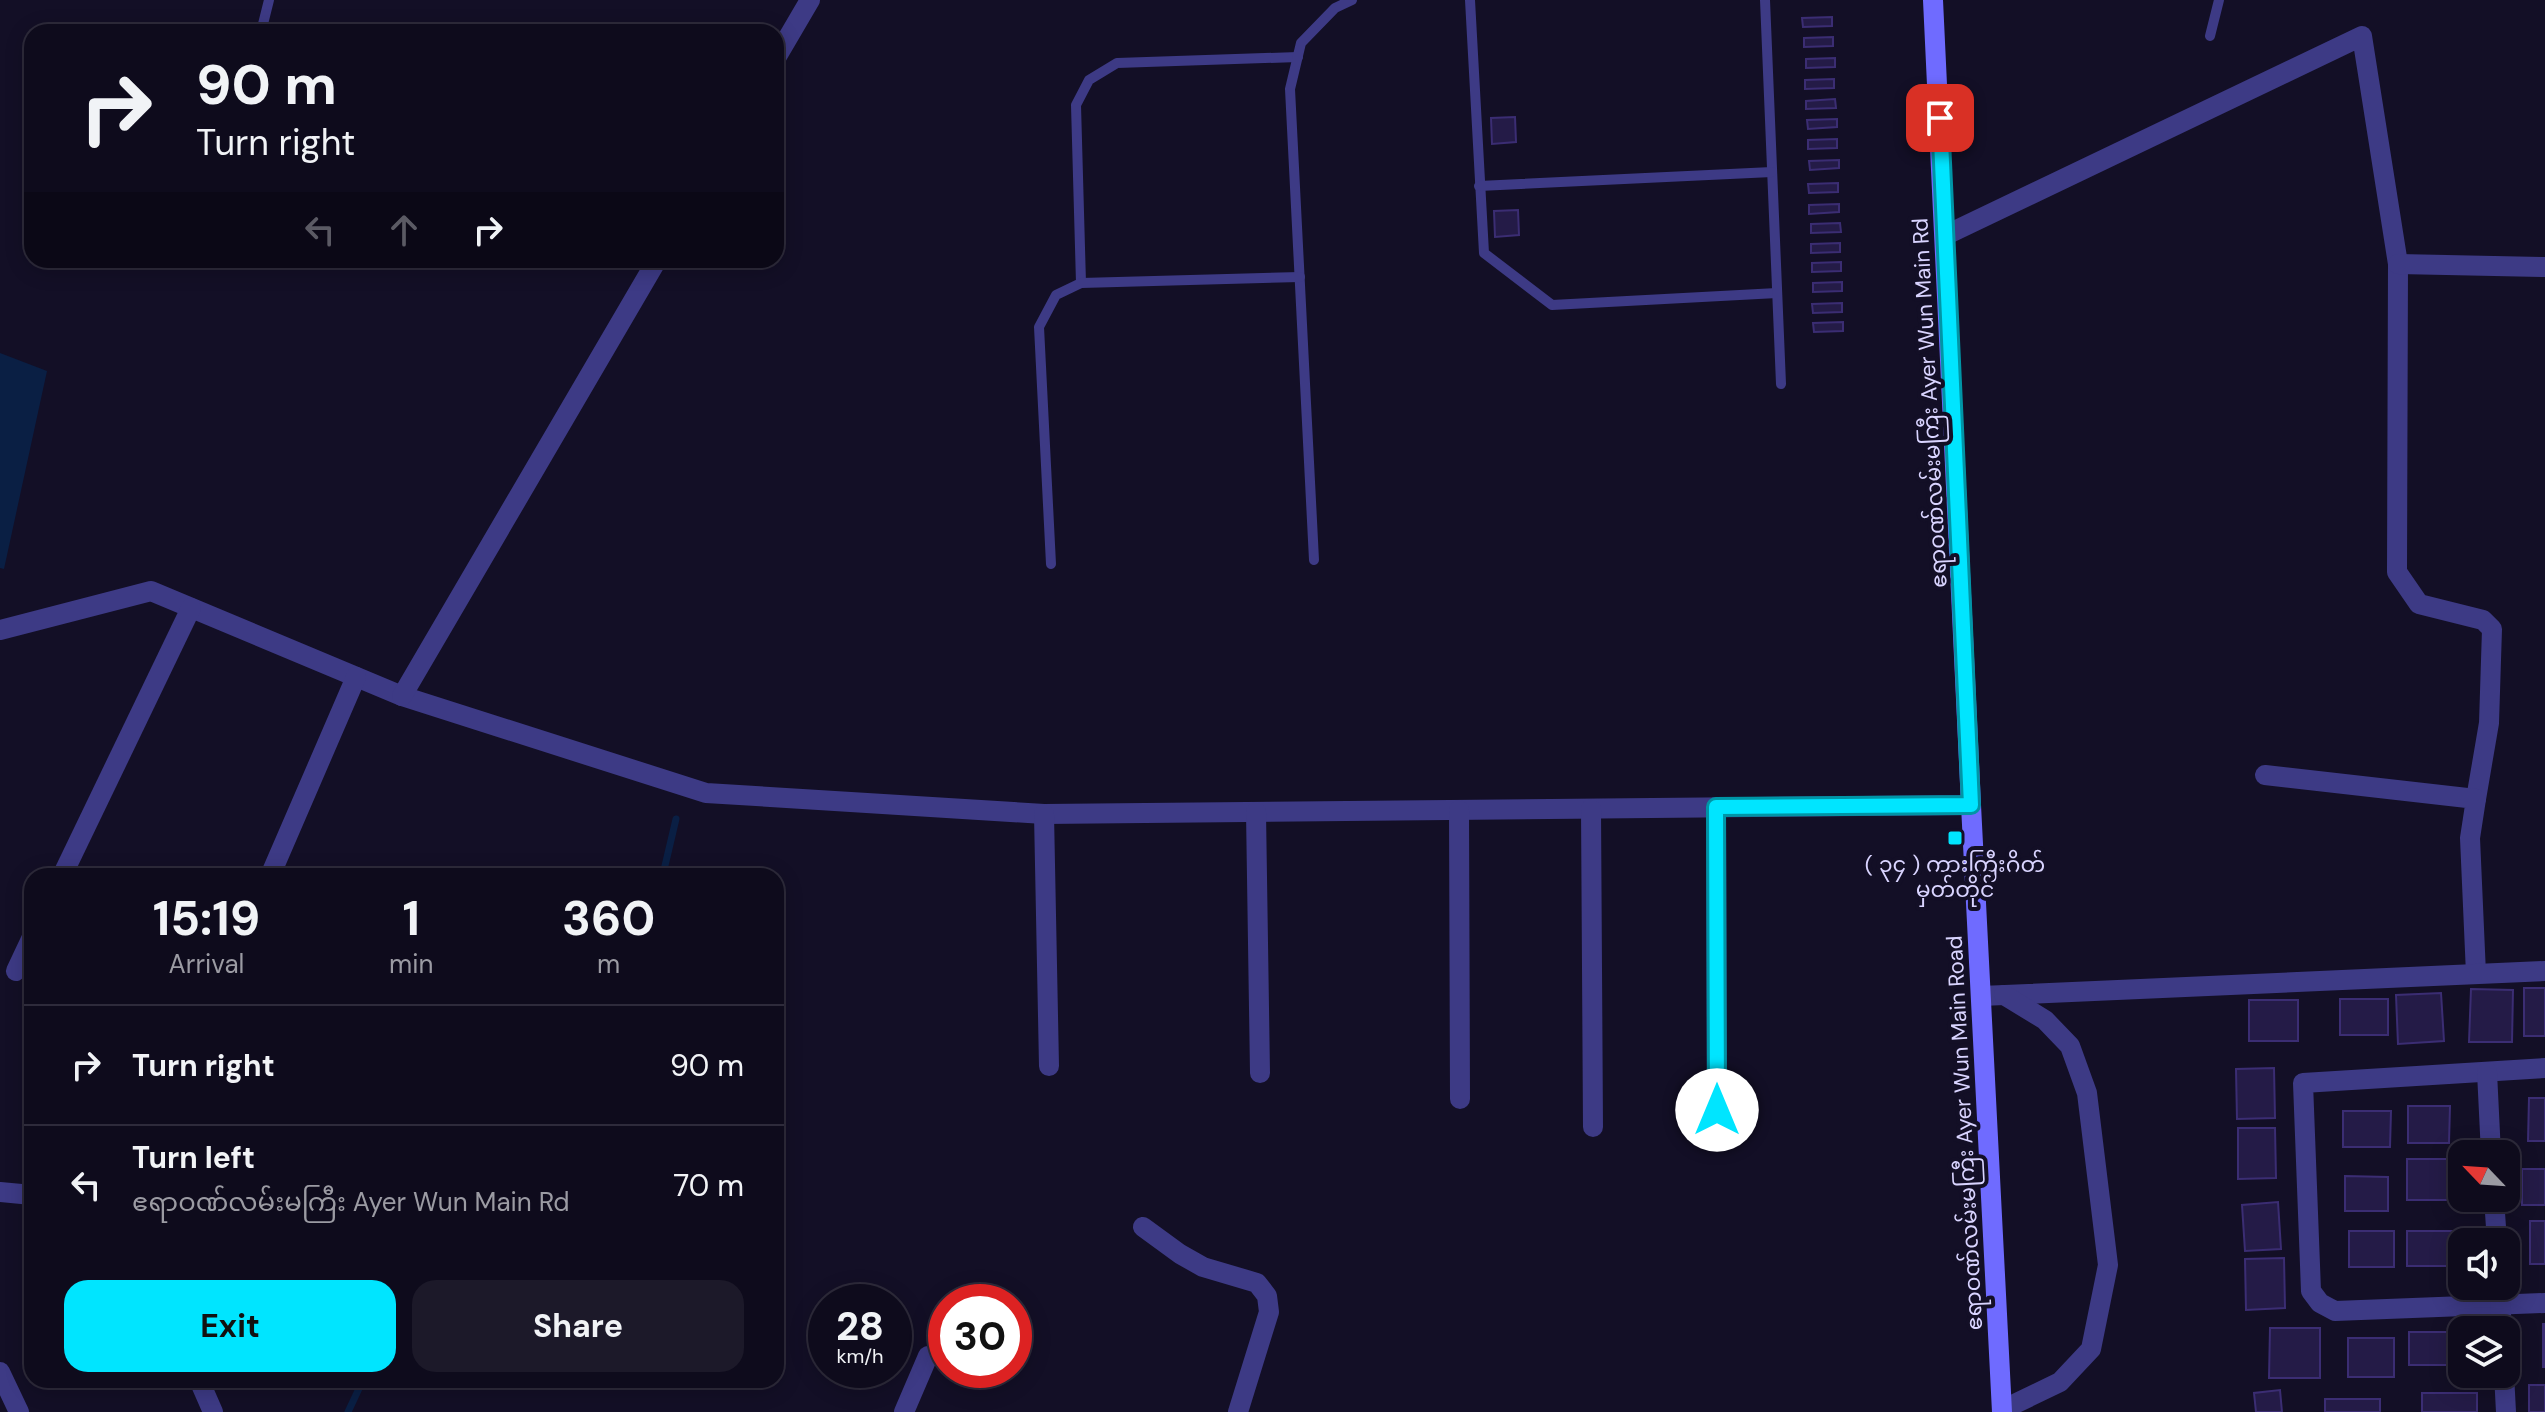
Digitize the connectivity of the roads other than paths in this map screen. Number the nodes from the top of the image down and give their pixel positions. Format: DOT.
graph roads {
  1 [pos="269,0"];
  2 [pos="810,0"];
  3 [pos="1352,0"];
  4 [pos="1470,0"];
  5 [pos="1765,0"];
  6 [pos="1933,0"];
  7 [pos="2219,0"];
  8 [pos="263,24"];
  9 [pos="2210,36"];
  10 [pos="784,44"];
  11 [pos="1298,57"];
  12 [pos="1772,172"];
  13 [pos="1479,186"];
  14 [pos="1946,235"];
  15 [pos="2398,264"];
  16 [pos="2545,267"];
  17 [pos="652,268"];
  18 [pos="1300,277"];
  19 [pos="1081,283"];
  20 [pos="1777,293"];
  21 [pos="1781,384"];
  22 [pos="1314,560"];
  23 [pos="1051,564"];
  24 [pos="191,608"];
  25 [pos="0,630"];
  26 [pos="356,677"];
  27 [pos="402,696"];
  28 [pos="2265,775"];
  29 [pos="2476,799"];
  30 [pos="1971,805"];
  31 [pos="1716,807"];
  32 [pos="1591,809"];
  33 [pos="1459,810"];
  34 [pos="1256,812"];
  35 [pos="1044,814"];
  36 [pos="66,868"];
  37 [pos="273,868"];
  38 [pos="24,954"];
  39 [pos="16,971"];
  40 [pos="2545,971"];
  41 [pos="2476,974"];
  42 [pos="2004,995"];
  43 [pos="1981,996"];
  44 [pos="1049,1066"];
  45 [pos="2545,1068"];
  46 [pos="2487,1072"];
  47 [pos="1260,1073"];
  48 [pos="1460,1099"];
  49 [pos="1717,1110"];
  50 [pos="1593,1127"];
  51 [pos="2490,1140"];
  52 [pos="0,1192"];
  53 [pos="24,1194"];
  54 [pos="1143,1227"];
  55 [pos="2520,1299"];
  56 [pos="2456,1300"];
  57 [pos="2545,1303"];
  58 [pos="928,1356"];
  59 [pos="0,1372"];
  60 [pos="202,1388"];
  61 [pos="2505,1388"];
  62 [pos="2002,1411"];
  63 [pos="19,1412"];
  64 [pos="213,1412"];
  65 [pos="904,1412"];
  66 [pos="1238,1412"];
  67 [pos="2506,1412"];
  1 -- 8 [label="lane"];
  2 -- 10 [label="street"];
  3 -- 11 [label="lane"];
  4 -- 13 [label="lane"];
  5 -- 12 [label="lane"];
  6 -- 14 [label="main road, ဧရာဝဏ်လမ်းမကြီး Ayer Wun Main Rd"];
  7 -- 9 [label="lane"];
  11 -- 18 [label="lane"];
  11 -- 19 [label="lane"];
  12 -- 13 [label="lane"];
  12 -- 20 [label="lane"];
  13 -- 20 [label="lane"];
  14 -- 15 [label="street"];
  14 -- 30 [label="main road, ဧရာဝဏ်လမ်းမကြီး Ayer Wun Main Rd"];
  15 -- 16 [label="street"];
  15 -- 29 [label="street"];
  17 -- 27 [label="street"];
  18 -- 19 [label="lane"];
  18 -- 22 [label="lane"];
  19 -- 23 [label="lane"];
  20 -- 21 [label="lane"];
  24 -- 25 [label="street"];
  24 -- 26 [label="street"];
  24 -- 36 [label="street"];
  26 -- 27 [label="street"];
  26 -- 37 [label="street"];
  27 -- 35 [label="street"];
  28 -- 29 [label="street"];
  29 -- 41 [label="street"];
  30 -- 31 [label="street"];
  30 -- 43 [label="main road, ဧရာဝဏ်လမ်းမကြီး Ayer Wun Main Road"];
  31 -- 32 [label="street"];
  31 -- 49 [label="street"];
  32 -- 33 [label="street"];
  32 -- 50 [label="street"];
  33 -- 34 [label="street"];
  33 -- 48 [label="street"];
  34 -- 35 [label="street"];
  34 -- 47 [label="street"];
  35 -- 44 [label="street"];
  38 -- 39 [label="street"];
  40 -- 41 [label="street"];
  41 -- 42 [label="street"];
  42 -- 43 [label="street"];
  42 -- 62 [label="street"];
  43 -- 62 [label="main road, ဧရာဝဏ်လမ်းမကြီး Ayer Wun Main Road"];
  45 -- 46 [label="street"];
  46 -- 51 [label="street"];
  46 -- 56 [label="street"];
  52 -- 53 [label="street"];
  54 -- 66 [label="street"];
  55 -- 57 [label="street"];
  58 -- 65 [label="street"];
  59 -- 63 [label="street"];
  60 -- 64 [label="street"];
  61 -- 67 [label="street"];
}
